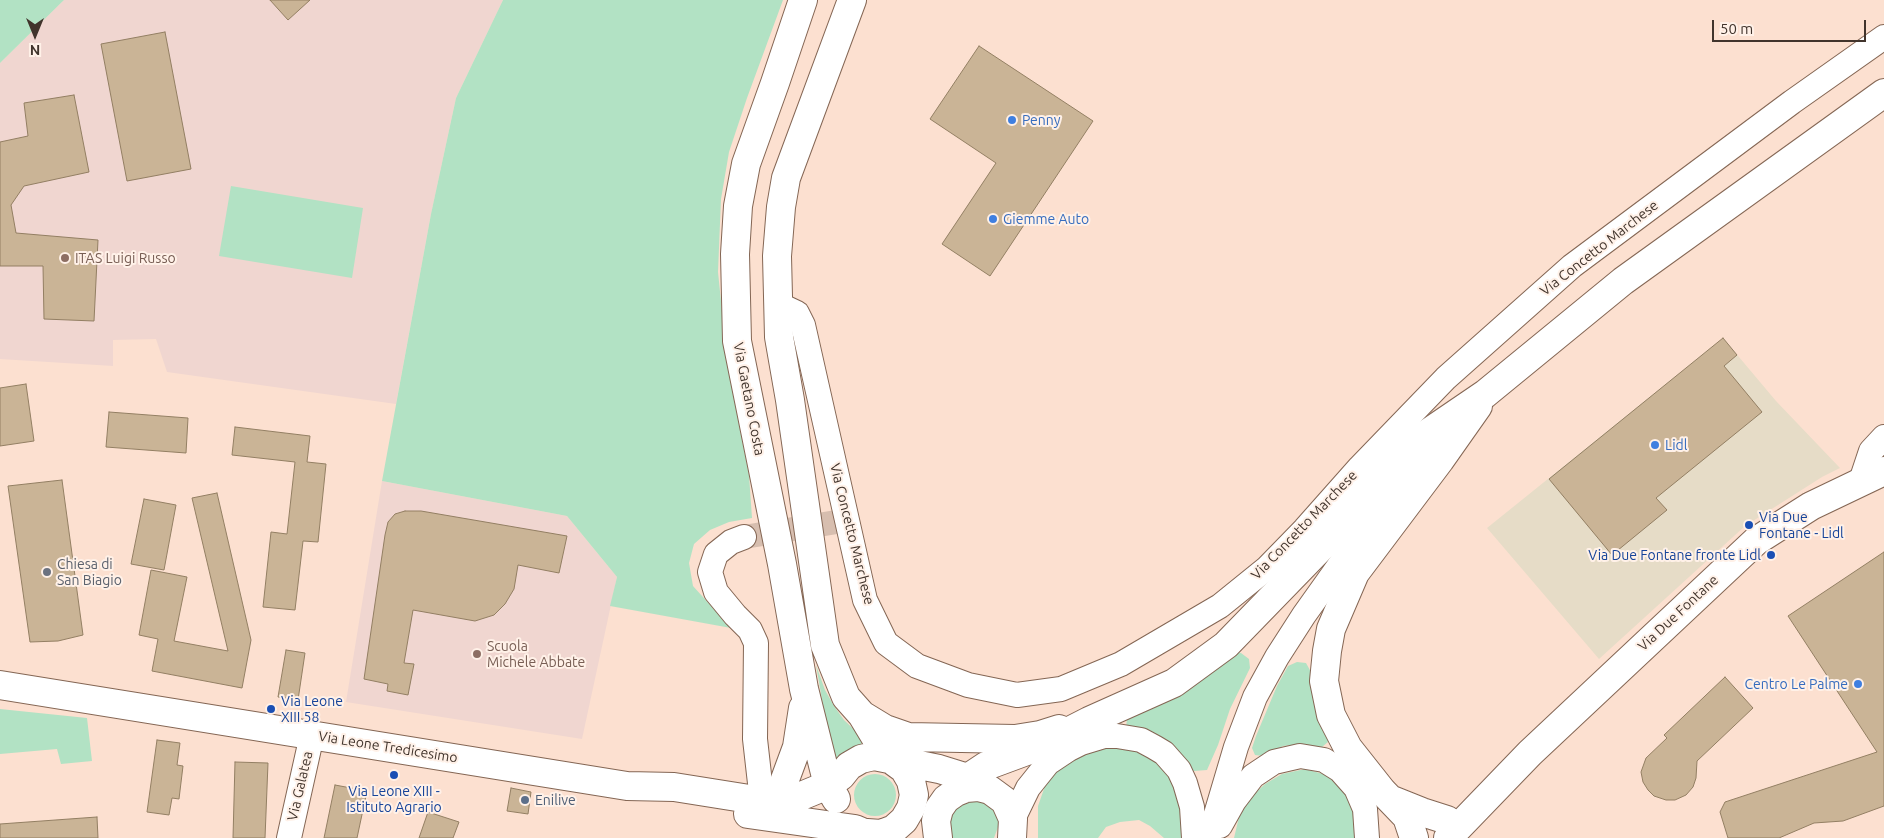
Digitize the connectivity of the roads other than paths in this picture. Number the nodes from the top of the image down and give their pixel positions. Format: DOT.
graph roads {
  1 [pos="803,0"];
  2 [pos="852,0"];
  3 [pos="1884,38"];
  4 [pos="1884,93"];
  5 [pos="778,304"];
  6 [pos="1485,394"];
  7 [pos="1884,437"];
  8 [pos="1873,476"];
  9 [pos="744,537"];
  10 [pos="0,685"];
  11 [pos="804,689"];
  12 [pos="862,716"];
  13 [pos="1089,721"];
  14 [pos="312,735"];
  15 [pos="890,760"];
  16 [pos="628,786"];
  17 [pos="835,787"];
  18 [pos="971,787"];
  19 [pos="1390,799"];
  20 [pos="769,801"];
  21 [pos="1365,809"];
  22 [pos="1015,830"];
  23 [pos="1440,832"];
  24 [pos="866,833"];
  25 [pos="937,836"];
  26 [pos="289,838"];
  27 [pos="1194,838"];
  28 [pos="1209,838"];
  29 [pos="1214,838"];
  30 [pos="1367,838"];
  31 [pos="1382,838"];
  32 [pos="1414,838"];
  1 -- 11 [label="main road, Via Gaetano Costa"];
  2 -- 5 [label="main road"];
  3 -- 5 [label="street, Via Concetto Marchese"];
  4 -- 6 [label="main road"];
  5 -- 12 [label="main road"];
  6 -- 13 [label="main road"];
  6 -- 19 [label="main road"];
  6 -- 28 [label="street"];
  7 -- 8 [label="street"];
  8 -- 23 [label="main road, Via Due Fontane"];
  9 -- 20 [label="street"];
  10 -- 14 [label="main road, Via Leone Tredicesimo"];
  11 -- 17 [label="main road, Via Gaetano Costa"];
  11 -- 20 [label="main road"];
  12 -- 13 [label="main road"];
  12 -- 15 [label="main road"];
  13 -- 18 [label="main road"];
  14 -- 16 [label="main road, Via Leone Tredicesimo"];
  14 -- 26 [label="street, Via Galatea"];
  15 -- 17 [label="main road"];
  15 -- 18 [label="main road"];
  15 -- 24 [label="main road"];
  16 -- 20 [label="main road"];
  16 -- 24 [label="main road"];
  17 -- 20 [label="main road"];
  17 -- 24 [label="main road"];
  18 -- 22 [label="main road"];
  18 -- 25 [label="main road"];
  19 -- 23 [label="main road"];
  19 -- 32 [label="main road"];
  21 -- 29 [label="street"];
  21 -- 30 [label="street"];
  21 -- 31 [label="street"];
  22 -- 27 [label="street"];
}
